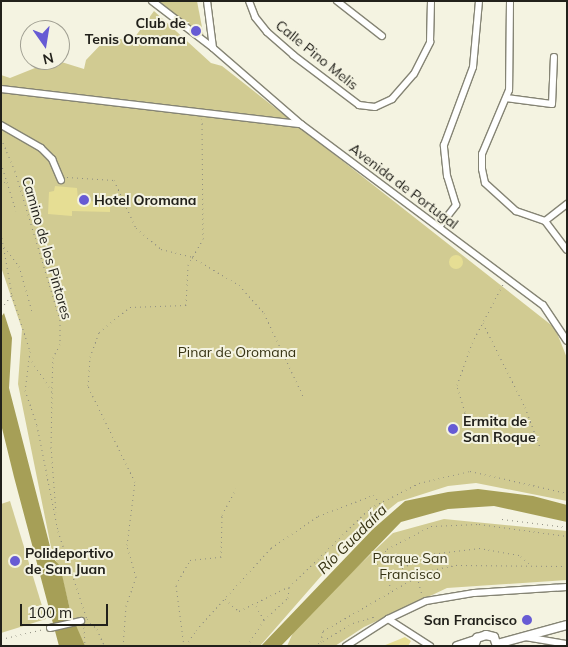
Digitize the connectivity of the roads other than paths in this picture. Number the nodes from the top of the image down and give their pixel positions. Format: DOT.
graph roads {
  1 [pos="152,1"];
  2 [pos="207,1"];
  3 [pos="249,1"];
  4 [pos="337,1"];
  5 [pos="431,1"];
  6 [pos="479,1"];
  7 [pos="510,1"];
  8 [pos="382,36"];
  9 [pos="212,48"];
  10 [pos="554,57"];
  11 [pos="1,89"];
  12 [pos="506,98"];
  13 [pos="302,124"];
  14 [pos="1,125"];
  15 [pos="60,178"];
  16 [pos="567,204"];
  17 [pos="545,221"];
  18 [pos="439,227"];
  19 [pos="567,250"];
  20 [pos="566,339"];
  21 [pos="567,587"];
  22 [pos="82,620"];
  23 [pos="385,621"];
  24 [pos="567,625"];
  25 [pos="50,628"];
  26 [pos="524,637"];
  27 [pos="475,643"];
  28 [pos="567,644"];
  29 [pos="497,645"];
  30 [pos="346,646"];
  31 [pos="430,646"];
  32 [pos="457,646"];
  1 -- 9 [label="street, Avenida de Portugal"];
  2 -- 9 [label="street"];
  3 -- 5 [label="street, Calle Pino Melis"];
  4 -- 8 [label="street"];
  6 -- 18 [label="street"];
  7 -- 12 [label="street"];
  9 -- 13 [label="street, Avenida de Portugal"];
  10 -- 12 [label="street"];
  11 -- 13 [label="street"];
  12 -- 17 [label="street"];
  13 -- 18 [label="street, Avenida de Portugal"];
  14 -- 15 [label="street"];
  16 -- 17 [label="street"];
  17 -- 19 [label="street"];
  18 -- 20 [label="street, Avenida de Portugal"];
  21 -- 23 [label="street"];
  22 -- 25 [label="street"];
  23 -- 30 [label="street"];
  23 -- 31 [label="street"];
  24 -- 26 [label="main road"];
  26 -- 28 [label="street"];
  26 -- 29 [label="main road"];
  27 -- 29 [label="main road"];
  27 -- 32 [label="main road"];
}
